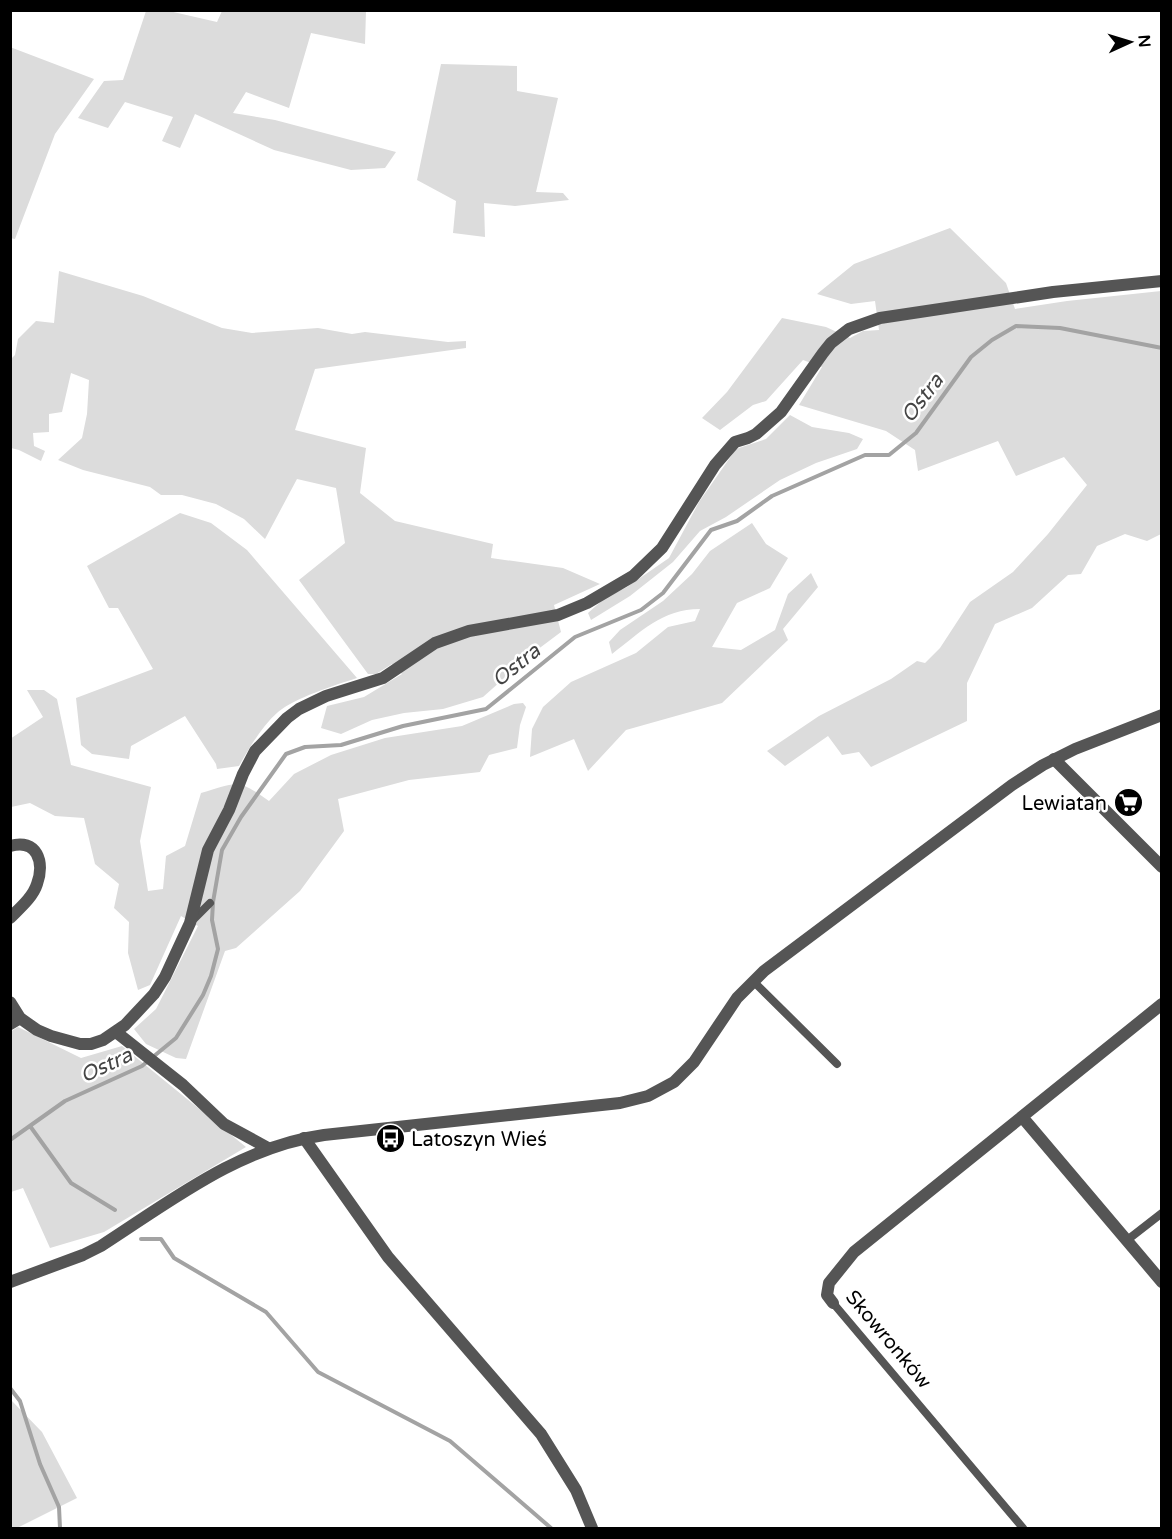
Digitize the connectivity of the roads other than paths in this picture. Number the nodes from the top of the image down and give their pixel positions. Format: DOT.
graph roads {
  1 [pos="1161,281"];
  2 [pos="1161,715"];
  3 [pos="1054,759"];
  4 [pos="10,846"];
  5 [pos="1161,867"];
  6 [pos="210,903"];
  7 [pos="10,918"];
  8 [pos="190,923"];
  9 [pos="753,981"];
  10 [pos="10,1002"];
  11 [pos="1161,1004"];
  12 [pos="15,1021"];
  13 [pos="116,1032"];
  14 [pos="837,1064"];
  15 [pos="1023,1118"];
  16 [pos="304,1138"];
  17 [pos="268,1148"];
  18 [pos="1161,1213"];
  19 [pos="1126,1241"];
  20 [pos="10,1282"];
  21 [pos="1161,1282"];
  22 [pos="833,1303"];
  23 [pos="592,1528"];
  24 [pos="1023,1528"];
  1 -- 8 [label="street"];
  2 -- 3 [label="street"];
  3 -- 5 [label="street"];
  3 -- 9 [label="street"];
  4 -- 7 [label="street"];
  6 -- 8 [label="lane"];
  8 -- 13 [label="street"];
  9 -- 14 [label="lane"];
  9 -- 16 [label="street"];
  10 -- 12 [label="street"];
  11 -- 15 [label="street, Skowronków"];
  12 -- 13 [label="street"];
  13 -- 17 [label="street"];
  15 -- 19 [label="street"];
  15 -- 22 [label="street, Skowronków"];
  16 -- 17 [label="street"];
  16 -- 23 [label="street"];
  17 -- 20 [label="street"];
  18 -- 19 [label="lane"];
  19 -- 21 [label="street"];
  22 -- 24 [label="lane, Skowronków"];
}
